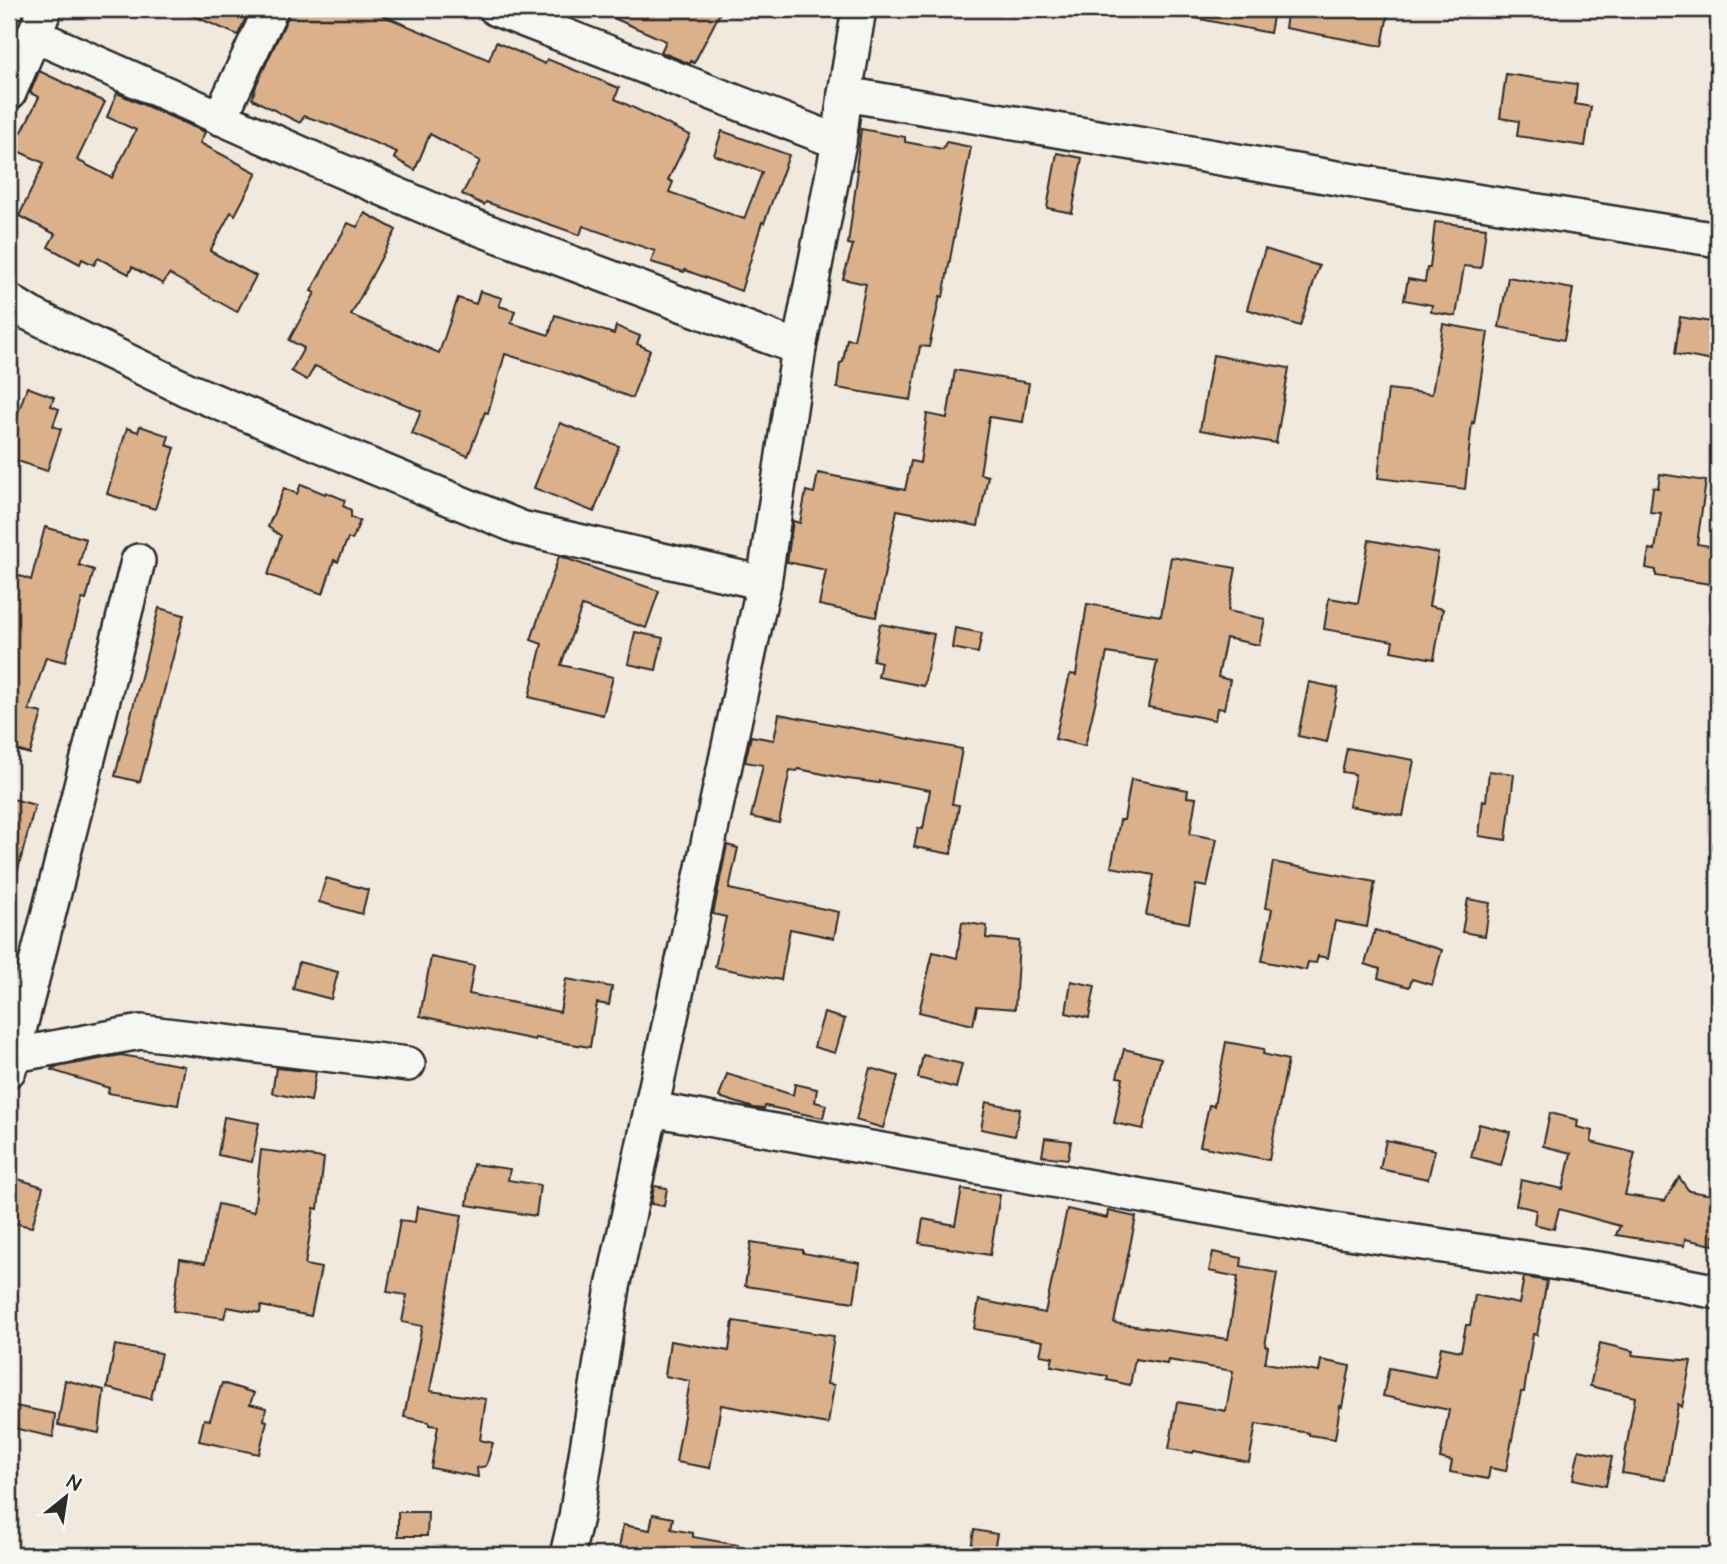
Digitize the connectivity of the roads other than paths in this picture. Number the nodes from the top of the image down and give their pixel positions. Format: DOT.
graph roads {
  1 [pos="271,9"];
  2 [pos="496,9"];
  3 [pos="859,9"];
  4 [pos="39,22"];
  5 [pos="9,93"];
  6 [pos="845,94"];
  7 [pos="220,117"];
  8 [pos="839,142"];
  9 [pos="1718,240"];
  10 [pos="9,301"];
  11 [pos="799,348"];
  12 [pos="138,561"];
  13 [pos="764,583"];
  14 [pos="10,1061"];
  15 [pos="408,1064"];
  16 [pos="651,1109"];
  17 [pos="1718,1292"];
  18 [pos="567,1555"];
  1 -- 7 [label="street"];
  2 -- 8 [label="street"];
  3 -- 6 [label="street"];
  4 -- 5 [label="street"];
  4 -- 7 [label="street"];
  6 -- 8 [label="street"];
  6 -- 9 [label="street"];
  7 -- 11 [label="street"];
  8 -- 11 [label="street"];
  10 -- 13 [label="street"];
  11 -- 13 [label="street"];
  12 -- 14 [label="street"];
  13 -- 16 [label="street"];
  14 -- 15 [label="street"];
  16 -- 17 [label="street"];
  16 -- 18 [label="street"];
}
